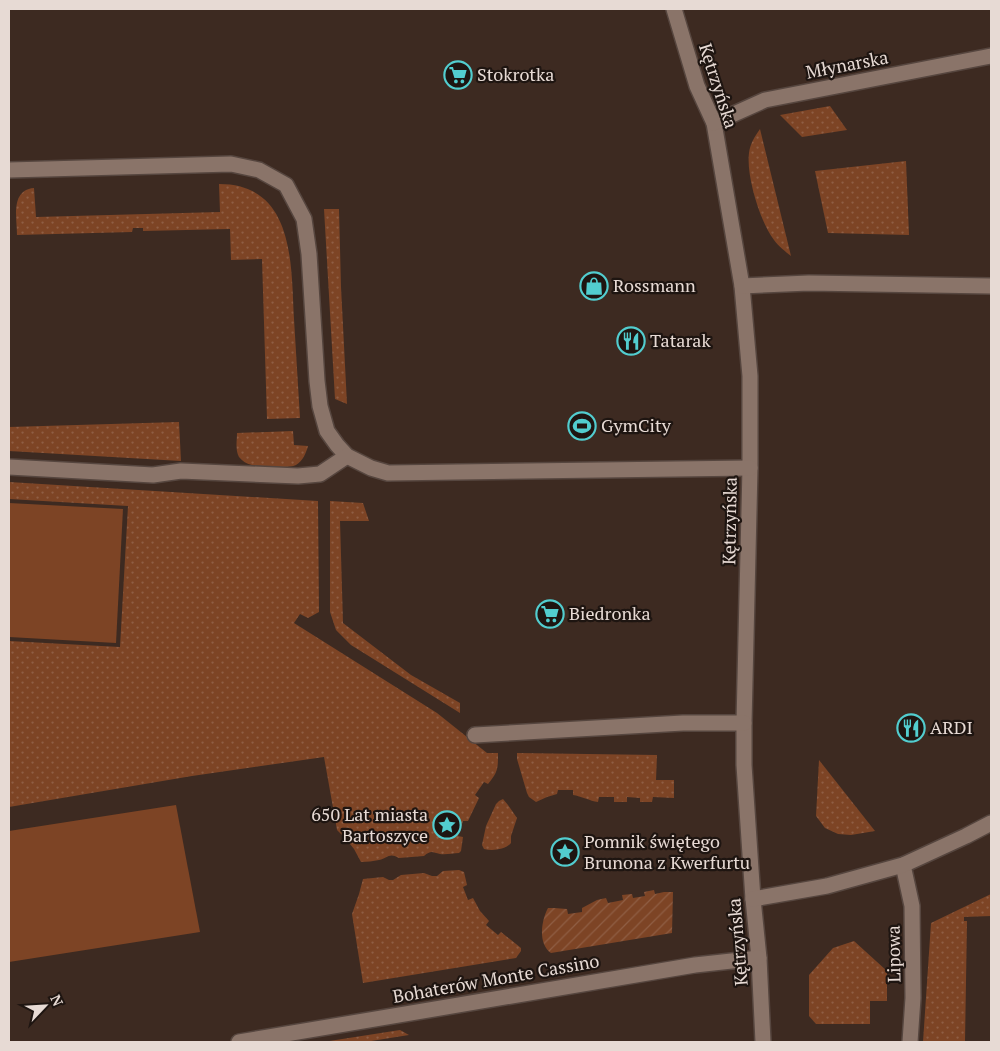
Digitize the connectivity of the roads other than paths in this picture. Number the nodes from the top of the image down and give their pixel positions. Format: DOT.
graph roads {
  1 [pos="674,9"];
  2 [pos="991,56"];
  3 [pos="714,123"];
  4 [pos="9,170"];
  5 [pos="742,286"];
  6 [pos="991,286"];
  7 [pos="347,456"];
  8 [pos="9,467"];
  9 [pos="750,468"];
  10 [pos="744,723"];
  11 [pos="474,735"];
  12 [pos="991,823"];
  13 [pos="903,865"];
  14 [pos="753,899"];
  15 [pos="759,958"];
  16 [pos="239,1042"];
  17 [pos="763,1042"];
  18 [pos="910,1042"];
  1 -- 3 [label="street, Kętrzyńska"];
  2 -- 3 [label="street, Młynarska"];
  3 -- 5 [label="street, Kętrzyńska"];
  4 -- 7 [label="street"];
  5 -- 6 [label="street"];
  5 -- 9 [label="street, Kętrzyńska"];
  7 -- 8 [label="street"];
  7 -- 9 [label="street"];
  9 -- 10 [label="street, Kętrzyńska"];
  10 -- 11 [label="street"];
  10 -- 14 [label="street, Kętrzyńska"];
  12 -- 13 [label="street"];
  13 -- 14 [label="street"];
  13 -- 18 [label="street, Lipowa"];
  14 -- 15 [label="street, Kętrzyńska"];
  15 -- 16 [label="street, Bohaterów Monte Cassino"];
  15 -- 17 [label="street, Kętrzyńska"];
}
